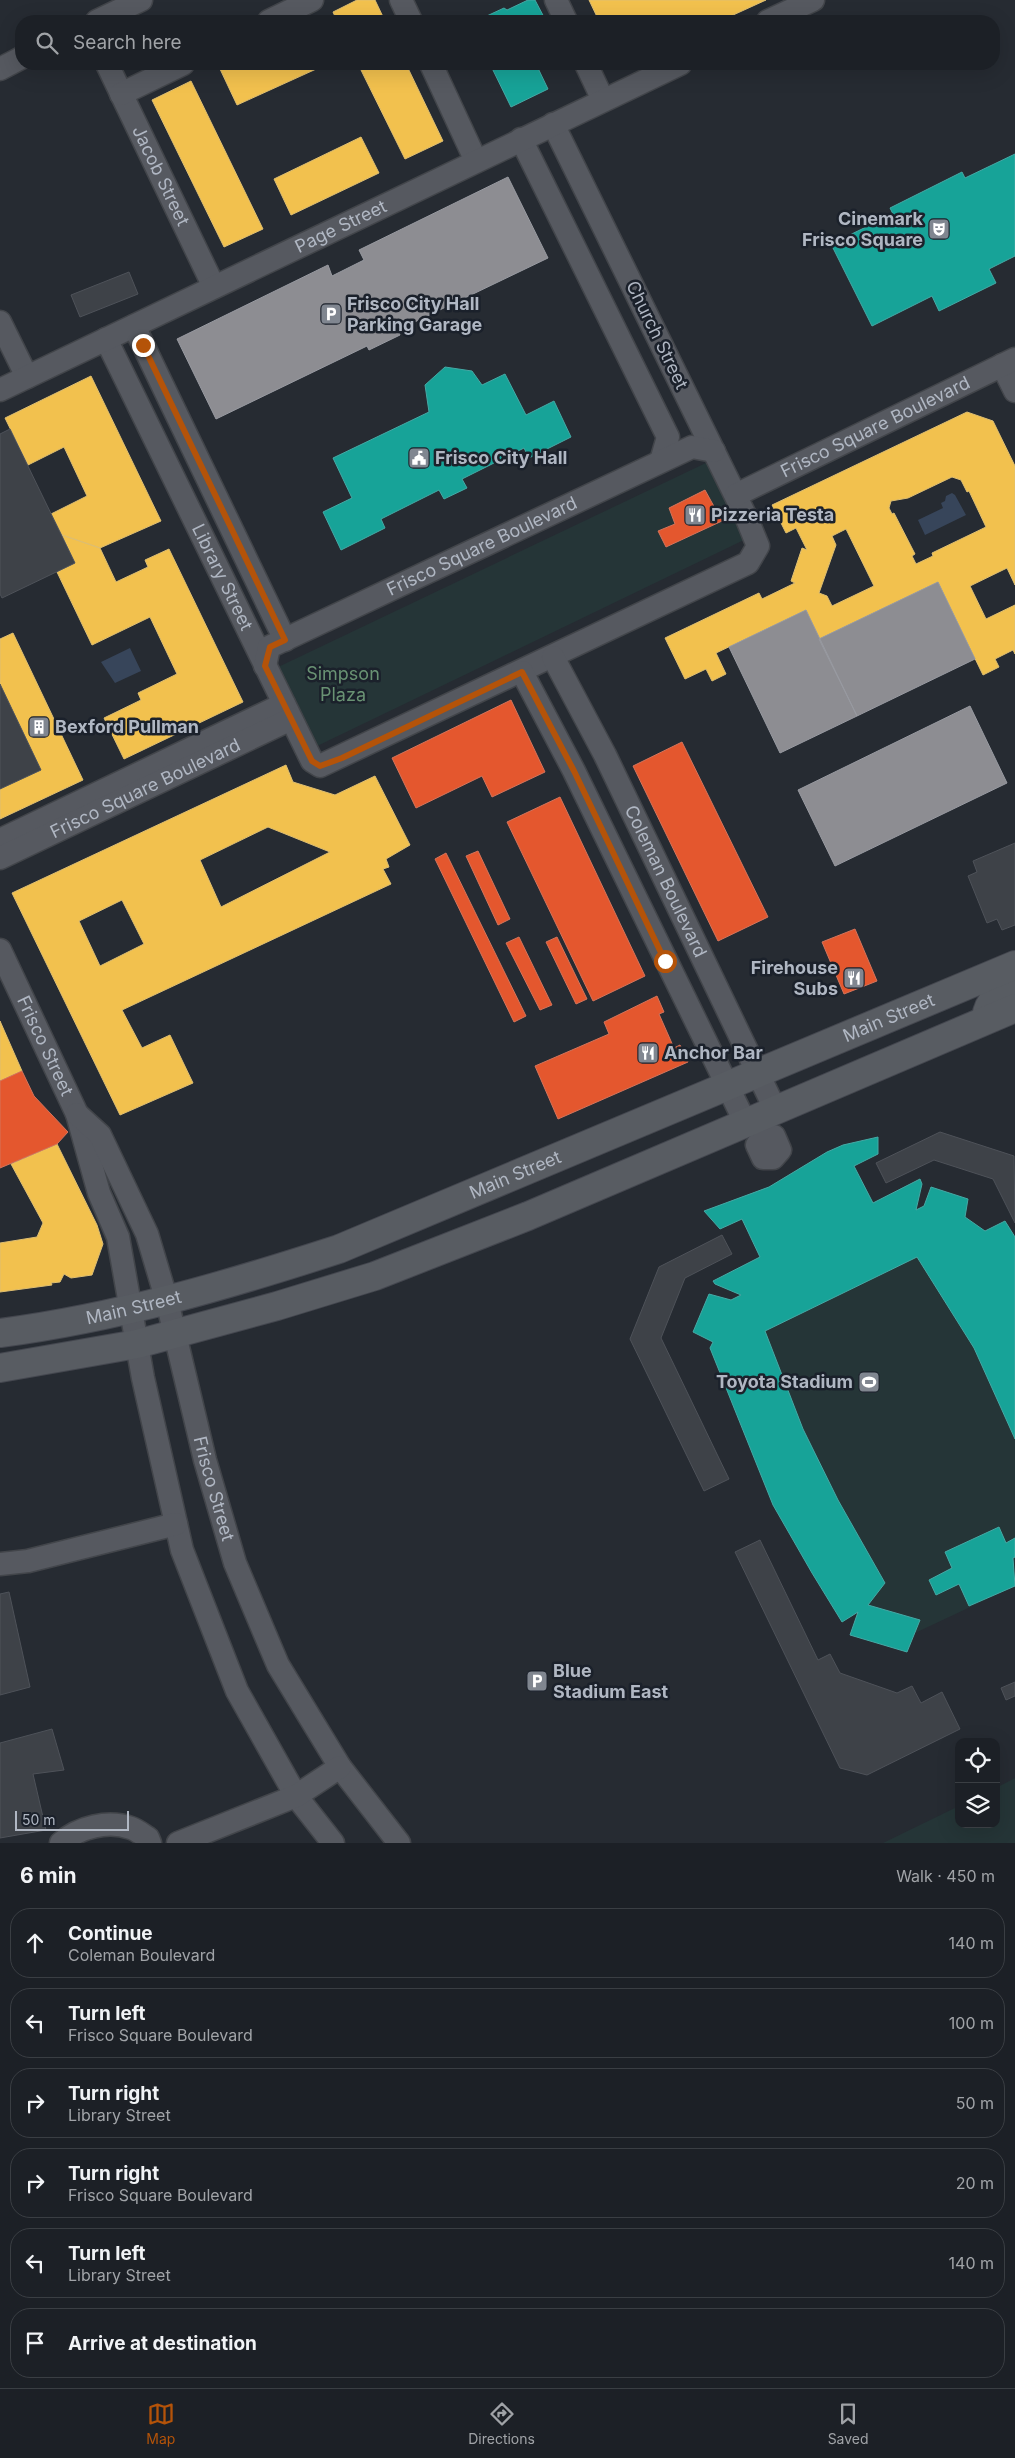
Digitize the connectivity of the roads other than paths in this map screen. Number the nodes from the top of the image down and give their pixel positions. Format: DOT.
graph roads {
  1 [pos="141,0"];
  2 [pos="312,0"];
  3 [pos="401,0"];
  4 [pos="556,0"];
  5 [pos="813,0"];
  6 [pos="110,15"];
  7 [pos="281,15"];
  8 [pos="408,15"];
  9 [pos="563,15"];
  10 [pos="781,15"];
  11 [pos="15,61"];
  12 [pos="0,69"];
  13 [pos="110,70"];
  14 [pos="171,70"];
  15 [pos="434,70"];
  16 [pos="589,70"];
  17 [pos="667,70"];
  18 [pos="122,94"];
  19 [pos="603,100"];
  20 [pos="553,124"];
  21 [pos="521,139"];
  22 [pos="476,161"];
  23 [pos="214,287"];
  24 [pos="0,322"];
  25 [pos="134,326"];
  26 [pos="106,339"];
  27 [pos="1009,362"];
  28 [pos="27,377"];
  29 [pos="0,390"];
  30 [pos="1015,391"];
  31 [pos="714,451"];
  32 [pos="661,461"];
  33 [pos="207,479"];
  34 [pos="180,491"];
  35 [pos="736,495"];
  36 [pos="285,640"];
  37 [pos="553,657"];
  38 [pos="265,666"];
  39 [pos="522,672"];
  40 [pos="288,712"];
  41 [pos="605,755"];
  42 [pos="574,771"];
  43 [pos="0,840"];
  44 [pos="0,858"];
  45 [pos="0,950"];
  46 [pos="1015,965"];
  47 [pos="1015,986"];
  48 [pos="1015,1008"];
  49 [pos="985,1020"];
  50 [pos="758,1074"];
  51 [pos="726,1088"];
  52 [pos="77,1114"];
  53 [pos="760,1122"];
  54 [pos="774,1160"];
  55 [pos="167,1301"];
  56 [pos="131,1308"];
  57 [pos="0,1333"];
  58 [pos="175,1334"];
  59 [pos="137,1344"];
  60 [pos="0,1368"];
  61 [pos="176,1524"];
  62 [pos="0,1564"];
  63 [pos="340,1767"];
  64 [pos="296,1796"];
  65 [pos="149,1840"];
  66 [pos="184,1840"];
  67 [pos="61,1843"];
  68 [pos="332,1843"];
  69 [pos="399,1843"];
  1 -- 6 [label="street"];
  2 -- 7 [label="street"];
  3 -- 8 [label="street"];
  4 -- 9 [label="street"];
  5 -- 10 [label="street"];
  11 -- 12 [label="street"];
  13 -- 18 [label="street, Jacob Street"];
  14 -- 18 [label="street"];
  15 -- 22 [label="street"];
  16 -- 19 [label="street"];
  17 -- 19 [label="street, Page Street"];
  18 -- 23 [label="street, Jacob Street"];
  19 -- 20 [label="street, Page Street"];
  20 -- 21 [label="street, Page Street"];
  20 -- 31 [label="street, Church Street"];
  21 -- 22 [label="street, Page Street"];
  21 -- 32 [label="street, Church Street"];
  22 -- 23 [label="street, Page Street"];
  23 -- 25 [label="street, Page Street"];
  24 -- 28 [label="street"];
  25 -- 26 [label="street, Page Street"];
  25 -- 33 [label="street, Library Street"];
  26 -- 28 [label="street, Page Street"];
  26 -- 34 [label="street, Library Street"];
  27 -- 30 [label="street"];
  27 -- 35 [label="street, Frisco Square Boulevard"];
  28 -- 29 [label="street, Page Street"];
  31 -- 32 [label="street, Frisco Square Boulevard"];
  31 -- 35 [label="street, Church Street"];
  32 -- 36 [label="street, Frisco Square Boulevard"];
  33 -- 34 [label="street"];
  33 -- 36 [label="street, Library Street"];
  34 -- 38 [label="street, Library Street"];
  35 -- 37 [label="street, Church Street"];
  36 -- 38 [label="street, Frisco Square Boulevard"];
  37 -- 39 [label="street"];
  37 -- 41 [label="street, Coleman Boulevard"];
  38 -- 40 [label="street, Library Street"];
  39 -- 40 [label="street, Library Street"];
  39 -- 42 [label="street, Coleman Boulevard"];
  40 -- 43 [label="street, Frisco Square Boulevard"];
  40 -- 44 [label="street, Frisco Square Boulevard"];
  41 -- 42 [label="street"];
  41 -- 50 [label="street, Coleman Boulevard"];
  42 -- 51 [label="street, Coleman Boulevard"];
  45 -- 52 [label="street, Frisco Street"];
  46 -- 50 [label="main road, Main Street"];
  47 -- 49 [label="main road"];
  48 -- 49 [label="main road, Main Street"];
  49 -- 53 [label="main road, Main Street"];
  50 -- 51 [label="main road, Main Street"];
  50 -- 53 [label="street, Coleman Boulevard"];
  51 -- 53 [label="street, Coleman Boulevard"];
  51 -- 55 [label="main road, Main Street"];
  52 -- 55 [label="street, Frisco Street"];
  52 -- 56 [label="street, Frisco Street"];
  53 -- 54 [label="street"];
  53 -- 58 [label="main road, Main Street"];
  55 -- 56 [label="main road, Main Street"];
  55 -- 58 [label="street, Frisco Street"];
  56 -- 57 [label="main road, Main Street"];
  56 -- 59 [label="street, Frisco Street"];
  58 -- 59 [label="main road, Main Street"];
  58 -- 63 [label="street, Frisco Street"];
  59 -- 60 [label="main road, Main Street"];
  59 -- 61 [label="street, Frisco Street"];
  61 -- 62 [label="street"];
  61 -- 64 [label="street, Frisco Street"];
  63 -- 64 [label="street"];
  63 -- 69 [label="street, Frisco Street"];
  64 -- 66 [label="street"];
  64 -- 68 [label="street, Frisco Street"];
  65 -- 66 [label="street"];
  65 -- 67 [label="street"];
}
